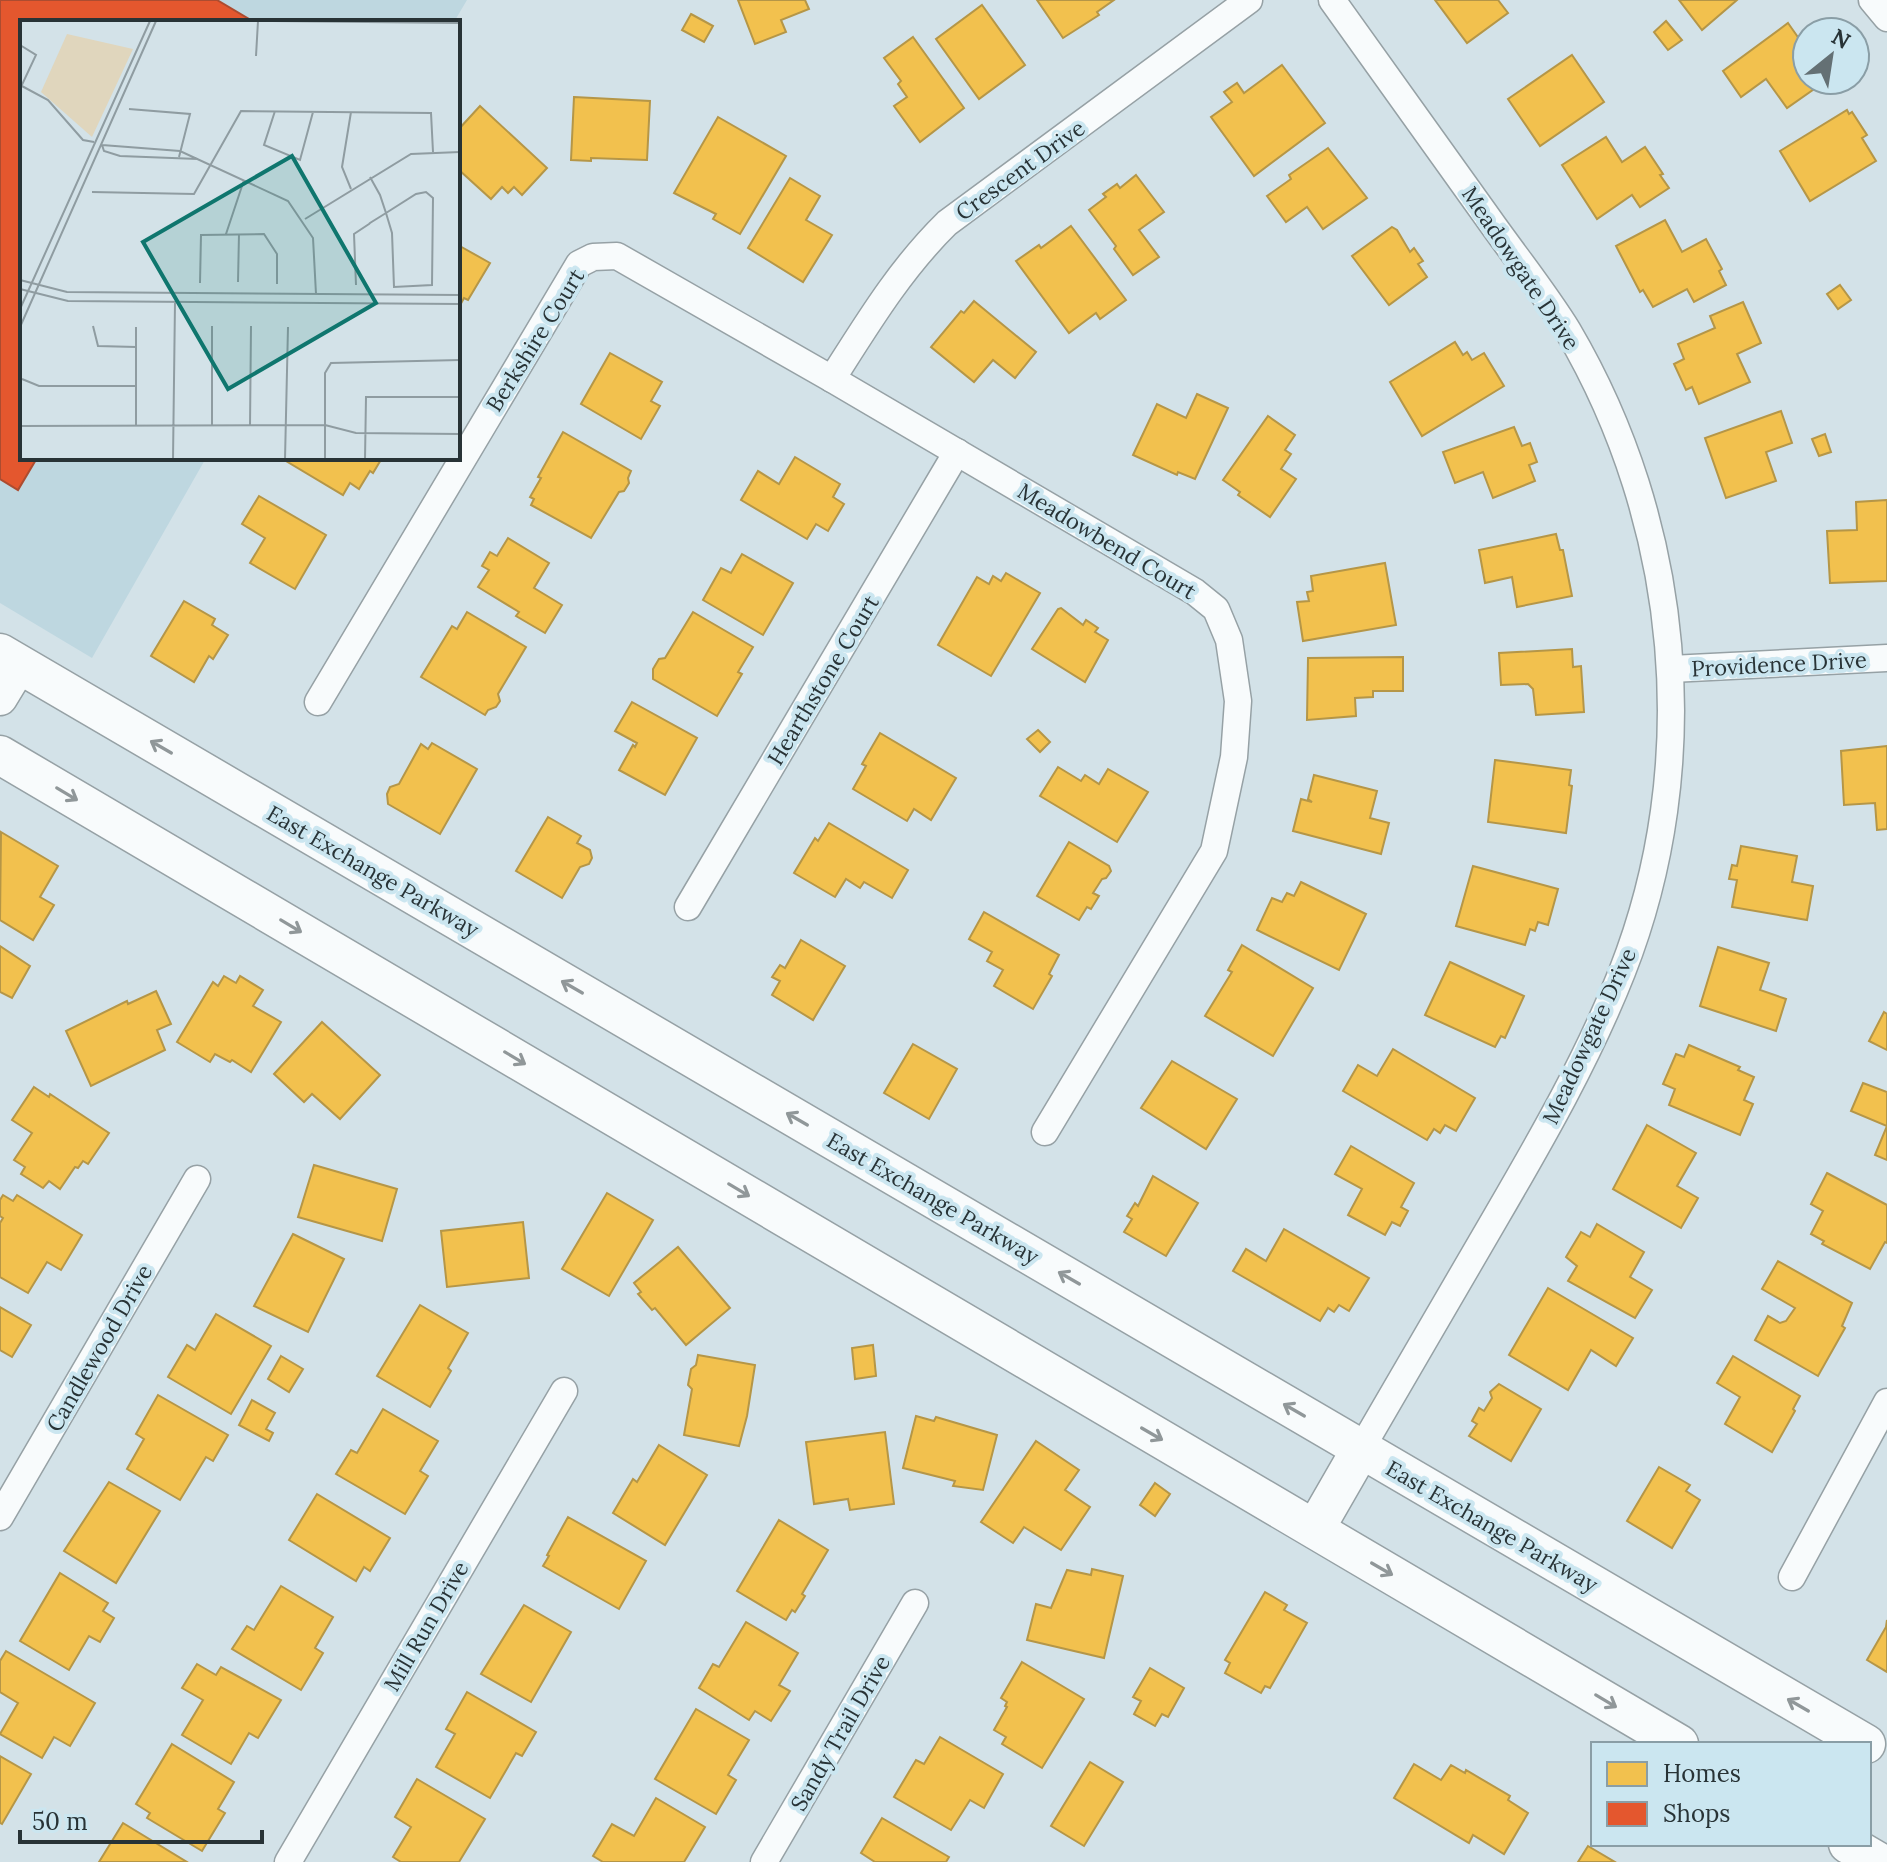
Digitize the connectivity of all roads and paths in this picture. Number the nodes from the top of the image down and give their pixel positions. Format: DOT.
graph roads {
  1 [pos="1249,0"];
  2 [pos="1332,0"];
  3 [pos="1872,0"];
  4 [pos="1887,18"];
  5 [pos="832,379"];
  6 [pos="957,452"];
  7 [pos="1887,658"];
  8 [pos="10,659"];
  9 [pos="1671,669"];
  10 [pos="0,698"];
  11 [pos="318,702"];
  12 [pos="0,755"];
  13 [pos="688,907"];
  14 [pos="1045,1132"];
  15 [pos="197,1179"];
  16 [pos="564,1391"];
  17 [pos="1883,1408"];
  18 [pos="1361,1449"];
  19 [pos="0,1517"];
  20 [pos="1315,1529"];
  21 [pos="1792,1577"];
  22 [pos="915,1603"];
  23 [pos="1676,1742"];
  24 [pos="1862,1742"];
  25 [pos="1851,1846"];
  26 [pos="288,1862"];
  27 [pos="764,1862"];
  28 [pos="1879,1862"];
  1 -- 5 [label="street, Crescent Drive"];
  2 -- 9 [label="street, Meadowgate Drive"];
  3 -- 4 [label="street"];
  5 -- 6 [label="street, Meadowbend Court"];
  5 -- 11 [label="street, Berkshire Court"];
  6 -- 13 [label="street, Hearthstone Court"];
  6 -- 14 [label="street, Meadowbend Court"];
  7 -- 9 [label="street, Providence Drive"];
  8 -- 10 [label="street"];
  18 -- 8 [label="main road, East Exchange Parkway, one-way"];
  9 -- 18 [label="street, Meadowgate Drive"];
  12 -- 20 [label="main road, one-way"];
  15 -- 19 [label="street, Candlewood Drive"];
  16 -- 26 [label="street, Mill Run Drive"];
  17 -- 21 [label="street"];
  18 -- 20 [label="main road"];
  24 -- 18 [label="main road, East Exchange Parkway, one-way"];
  20 -- 23 [label="main road, one-way"];
  22 -- 27 [label="street, Sandy Trail Drive"];
  25 -- 28 [label="main road"];
}
